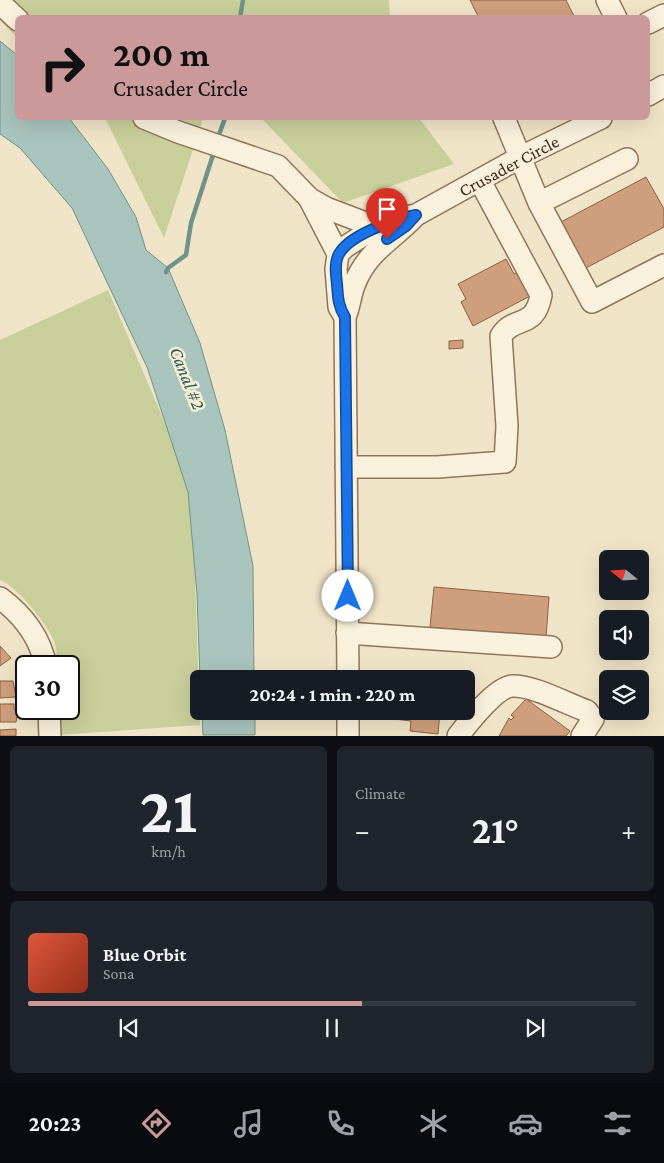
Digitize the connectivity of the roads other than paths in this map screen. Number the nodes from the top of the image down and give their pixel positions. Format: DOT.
graph roads {
  1 [pos="607,0"];
  2 [pos="0,3"];
  3 [pos="614,15"];
  4 [pos="664,15"];
  5 [pos="15,17"];
  6 [pos="650,22"];
  7 [pos="149,120"];
  8 [pos="505,120"];
  9 [pos="597,120"];
  10 [pos="519,158"];
  11 [pos="627,159"];
  12 [pos="480,181"];
  13 [pos="309,198"];
  14 [pos="540,203"];
  15 [pos="416,215"];
  16 [pos="376,227"];
  17 [pos="338,254"];
  18 [pos="664,265"];
  19 [pos="345,317"];
  20 [pos="346,467"];
  21 [pos="0,598"];
  22 [pos="348,633"];
  23 [pos="551,647"];
  24 [pos="42,655"];
  25 [pos="348,670"];
  26 [pos="49,720"];
  27 [pos="348,720"];
  28 [pos="50,736"];
  29 [pos="348,736"];
  30 [pos="458,736"];
  31 [pos="582,736"];
  1 -- 3 [label="street"];
  2 -- 5 [label="street"];
  4 -- 6 [label="street"];
  7 -- 13 [label="street"];
  8 -- 10 [label="street"];
  9 -- 10 [label="street, Crusader Circle"];
  10 -- 12 [label="street, Crusader Circle"];
  10 -- 14 [label="street"];
  11 -- 14 [label="street"];
  12 -- 15 [label="street, Crusader Circle"];
  12 -- 20 [label="street"];
  13 -- 16 [label="street"];
  13 -- 17 [label="street"];
  14 -- 18 [label="street"];
  15 -- 16 [label="street, Crusader Circle"];
  15 -- 19 [label="street, Crusader Circle"];
  16 -- 17 [label="street, Crusader Circle"];
  17 -- 19 [label="street, Crusader Circle"];
  19 -- 20 [label="street, Crusader Circle"];
  20 -- 22 [label="street, Crusader Circle"];
  21 -- 24 [label="street"];
  22 -- 23 [label="street"];
  22 -- 25 [label="street, Crusader Circle"];
  26 -- 28 [label="street"];
  27 -- 29 [label="street"];
  30 -- 31 [label="street"];
}
